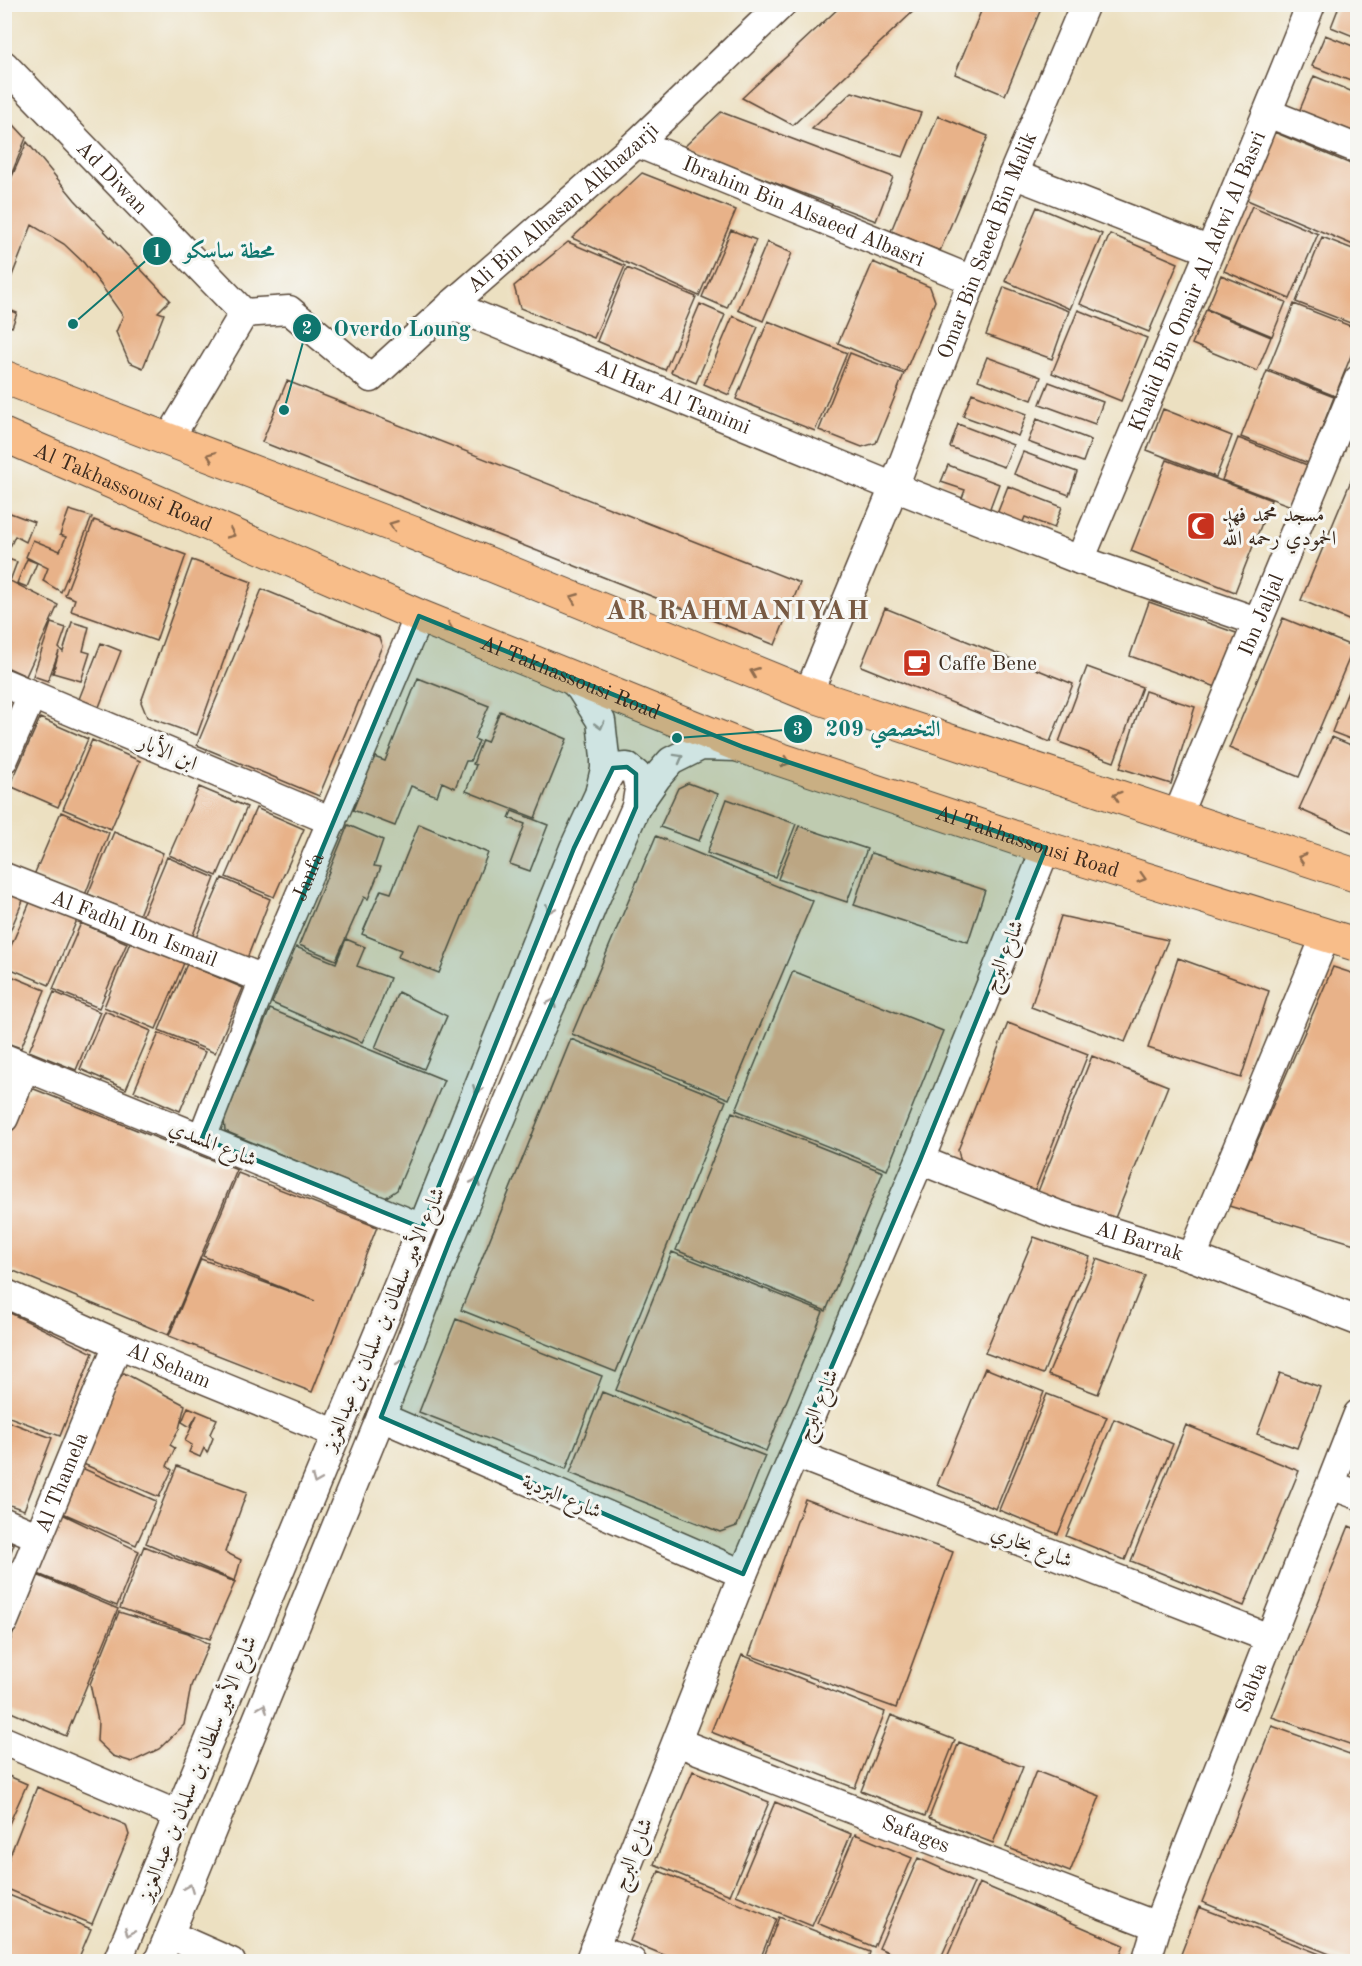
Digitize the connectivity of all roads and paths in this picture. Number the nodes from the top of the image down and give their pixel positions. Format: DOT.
graph roads {
  1 [pos="782,4"];
  2 [pos="1085,4"];
  3 [pos="1311,4"];
  4 [pos="4,65"];
  5 [pos="1268,113"];
  6 [pos="637,143"];
  7 [pos="1358,149"];
  8 [pos="1013,174"];
  9 [pos="1208,250"];
  10 [pos="972,280"];
  11 [pos="451,305"];
  12 [pos="244,313"];
  13 [pos="4,377"];
  14 [pos="1358,380"];
  15 [pos="4,435"];
  16 [pos="168,439"];
  17 [pos="894,487"];
  18 [pos="1080,560"];
  19 [pos="419,616"];
  20 [pos="1256,621"];
  21 [pos="569,677"];
  22 [pos="4,683"];
  23 [pos="808,694"];
  24 [pos="32,695"];
  25 [pos="743,747"];
  26 [pos="4,759"];
  27 [pos="599,794"];
  28 [pos="636,807"];
  29 [pos="1177,816"];
  30 [pos="332,821"];
  31 [pos="1046,848"];
  32 [pos="1358,876"];
  33 [pos="4,877"];
  34 [pos="1326,935"];
  35 [pos="1358,945"];
  36 [pos="264,979"];
  37 [pos="15,1063"];
  38 [pos="4,1118"];
  39 [pos="201,1138"];
  40 [pos="920,1160"];
  41 [pos="422,1228"];
  42 [pos="1192,1257"];
  43 [pos="4,1293"];
  44 [pos="1358,1321"];
  45 [pos="118,1344"];
  46 [pos="1358,1414"];
  47 [pos="381,1417"];
  48 [pos="335,1433"];
  49 [pos="796,1454"];
  50 [pos="1330,1485"];
  51 [pos="1358,1495"];
  52 [pos="4,1522"];
  53 [pos="39,1537"];
  54 [pos="743,1574"];
  55 [pos="4,1621"];
  56 [pos="1269,1638"];
  57 [pos="4,1741"];
  58 [pos="677,1742"];
  59 [pos="178,1815"];
  60 [pos="1157,1926"];
  61 [pos="170,1935"];
  62 [pos="591,1955"];
  63 [pos="117,1962"];
  64 [pos="158,1962"];
  65 [pos="231,1962"];
  66 [pos="632,1962"];
  67 [pos="1146,1962"];
  1 -- 6 [label="street, Ali Bin Alhasan Alkhazarji"];
  2 -- 8 [label="street, Omar Bin Saeed Bin Malik"];
  3 -- 5 [label="street, Khalid Bin Omair Al Adwi Al Basri"];
  4 -- 12 [label="street, Ad Diwan"];
  5 -- 7 [label="street"];
  5 -- 9 [label="street, Khalid Bin Omair Al Adwi Al Basri"];
  6 -- 10 [label="street, Ibrahim Bin Alsaeed Albasri"];
  6 -- 11 [label="street, Ali Bin Alhasan Alkhazarji"];
  8 -- 9 [label="street"];
  8 -- 10 [label="street, Omar Bin Saeed Bin Malik"];
  9 -- 18 [label="street, Khalid Bin Omair Al Adwi Al Basri"];
  10 -- 17 [label="street, Omar Bin Saeed Bin Malik"];
  11 -- 12 [label="street, Ali Bin Alhasan Alkhazarji"];
  11 -- 17 [label="street, Al Har Al Tamimi"];
  12 -- 16 [label="street"];
  13 -- 16 [label="main road"];
  14 -- 20 [label="street, Ibn Jaljal"];
  15 -- 19 [label="main road, Al Takhassousi Road, one-way"];
  23 -- 16 [label="main road, one-way"];
  17 -- 18 [label="street"];
  17 -- 23 [label="street, Omar Bin Saeed Bin Malik"];
  18 -- 20 [label="street"];
  19 -- 21 [label="main road, Al Takhassousi Road, one-way"];
  19 -- 30 [label="street, Janfa"];
  20 -- 29 [label="street, Ibn Jaljal"];
  21 -- 25 [label="main road, Al Takhassousi Road"];
  21 -- 27 [label="street, شارع الأمير سلطان بن سلمان بن عبدالعزيز, one-way"];
  22 -- 24 [label="street, ابن الأبار"];
  29 -- 23 [label="main road, one-way"];
  24 -- 26 [label="street"];
  24 -- 30 [label="street, ابن الأبار"];
  28 -- 25 [label="street, شارع الأمير سلطان بن سلمان بن عبدالعزيز, one-way"];
  25 -- 31 [label="main road, Al Takhassousi Road, one-way"];
  27 -- 28 [label="street"];
  27 -- 41 [label="street, شارع الأمير سلطان بن سلمان بن عبدالعزيز, one-way"];
  47 -- 28 [label="street, شارع الأمير سلطان بن سلمان بن عبدالعزيز, one-way"];
  32 -- 29 [label="main road, one-way"];
  30 -- 36 [label="street, Janfa"];
  31 -- 34 [label="main road, Al Takhassousi Road, one-way"];
  31 -- 40 [label="street, شارع البرج"];
  33 -- 36 [label="street, Al Fadhl Ibn Ismail"];
  34 -- 35 [label="main road, Al Takhassousi Road"];
  34 -- 42 [label="street"];
  36 -- 39 [label="street, Janfa"];
  37 -- 38 [label="street"];
  37 -- 39 [label="street, شارع المسدي"];
  39 -- 41 [label="street, شارع المسدي"];
  40 -- 42 [label="street, Al Barrak"];
  40 -- 49 [label="street, شارع البرج"];
  41 -- 48 [label="street, شارع الأمير سلطان بن سلمان بن عبدالعزيز"];
  42 -- 44 [label="street, Al Barrak"];
  43 -- 45 [label="street, Al Seham"];
  45 -- 48 [label="street, Al Seham"];
  45 -- 53 [label="street, Al Thamela"];
  46 -- 50 [label="street, Sabta"];
  47 -- 54 [label="street, شارع البردية"];
  61 -- 47 [label="street, شارع الأمير سلطان بن سلمان بن عبدالعزيز, one-way"];
  48 -- 59 [label="street, شارع الأمير سلطان بن سلمان بن عبدالعزيز, one-way"];
  49 -- 54 [label="street, شارع البرج"];
  49 -- 56 [label="street, شارع بخاري"];
  50 -- 51 [label="street"];
  50 -- 56 [label="street, Sabta"];
  52 -- 53 [label="street"];
  53 -- 55 [label="street, Al Thamela"];
  54 -- 58 [label="street, شارع البرج"];
  56 -- 60 [label="street, Sabta"];
  57 -- 59 [label="street"];
  58 -- 60 [label="street, Safages"];
  58 -- 62 [label="street, شارع البرج"];
  59 -- 63 [label="street, شارع الأمير سلطان بن سلمان بن عبدالعزيز, one-way"];
  60 -- 67 [label="street, Sabta"];
  61 -- 64 [label="street, شارع الأمير سلطان بن سلمان بن عبدالعزيز"];
  61 -- 65 [label="street"];
  62 -- 66 [label="street"];
}
